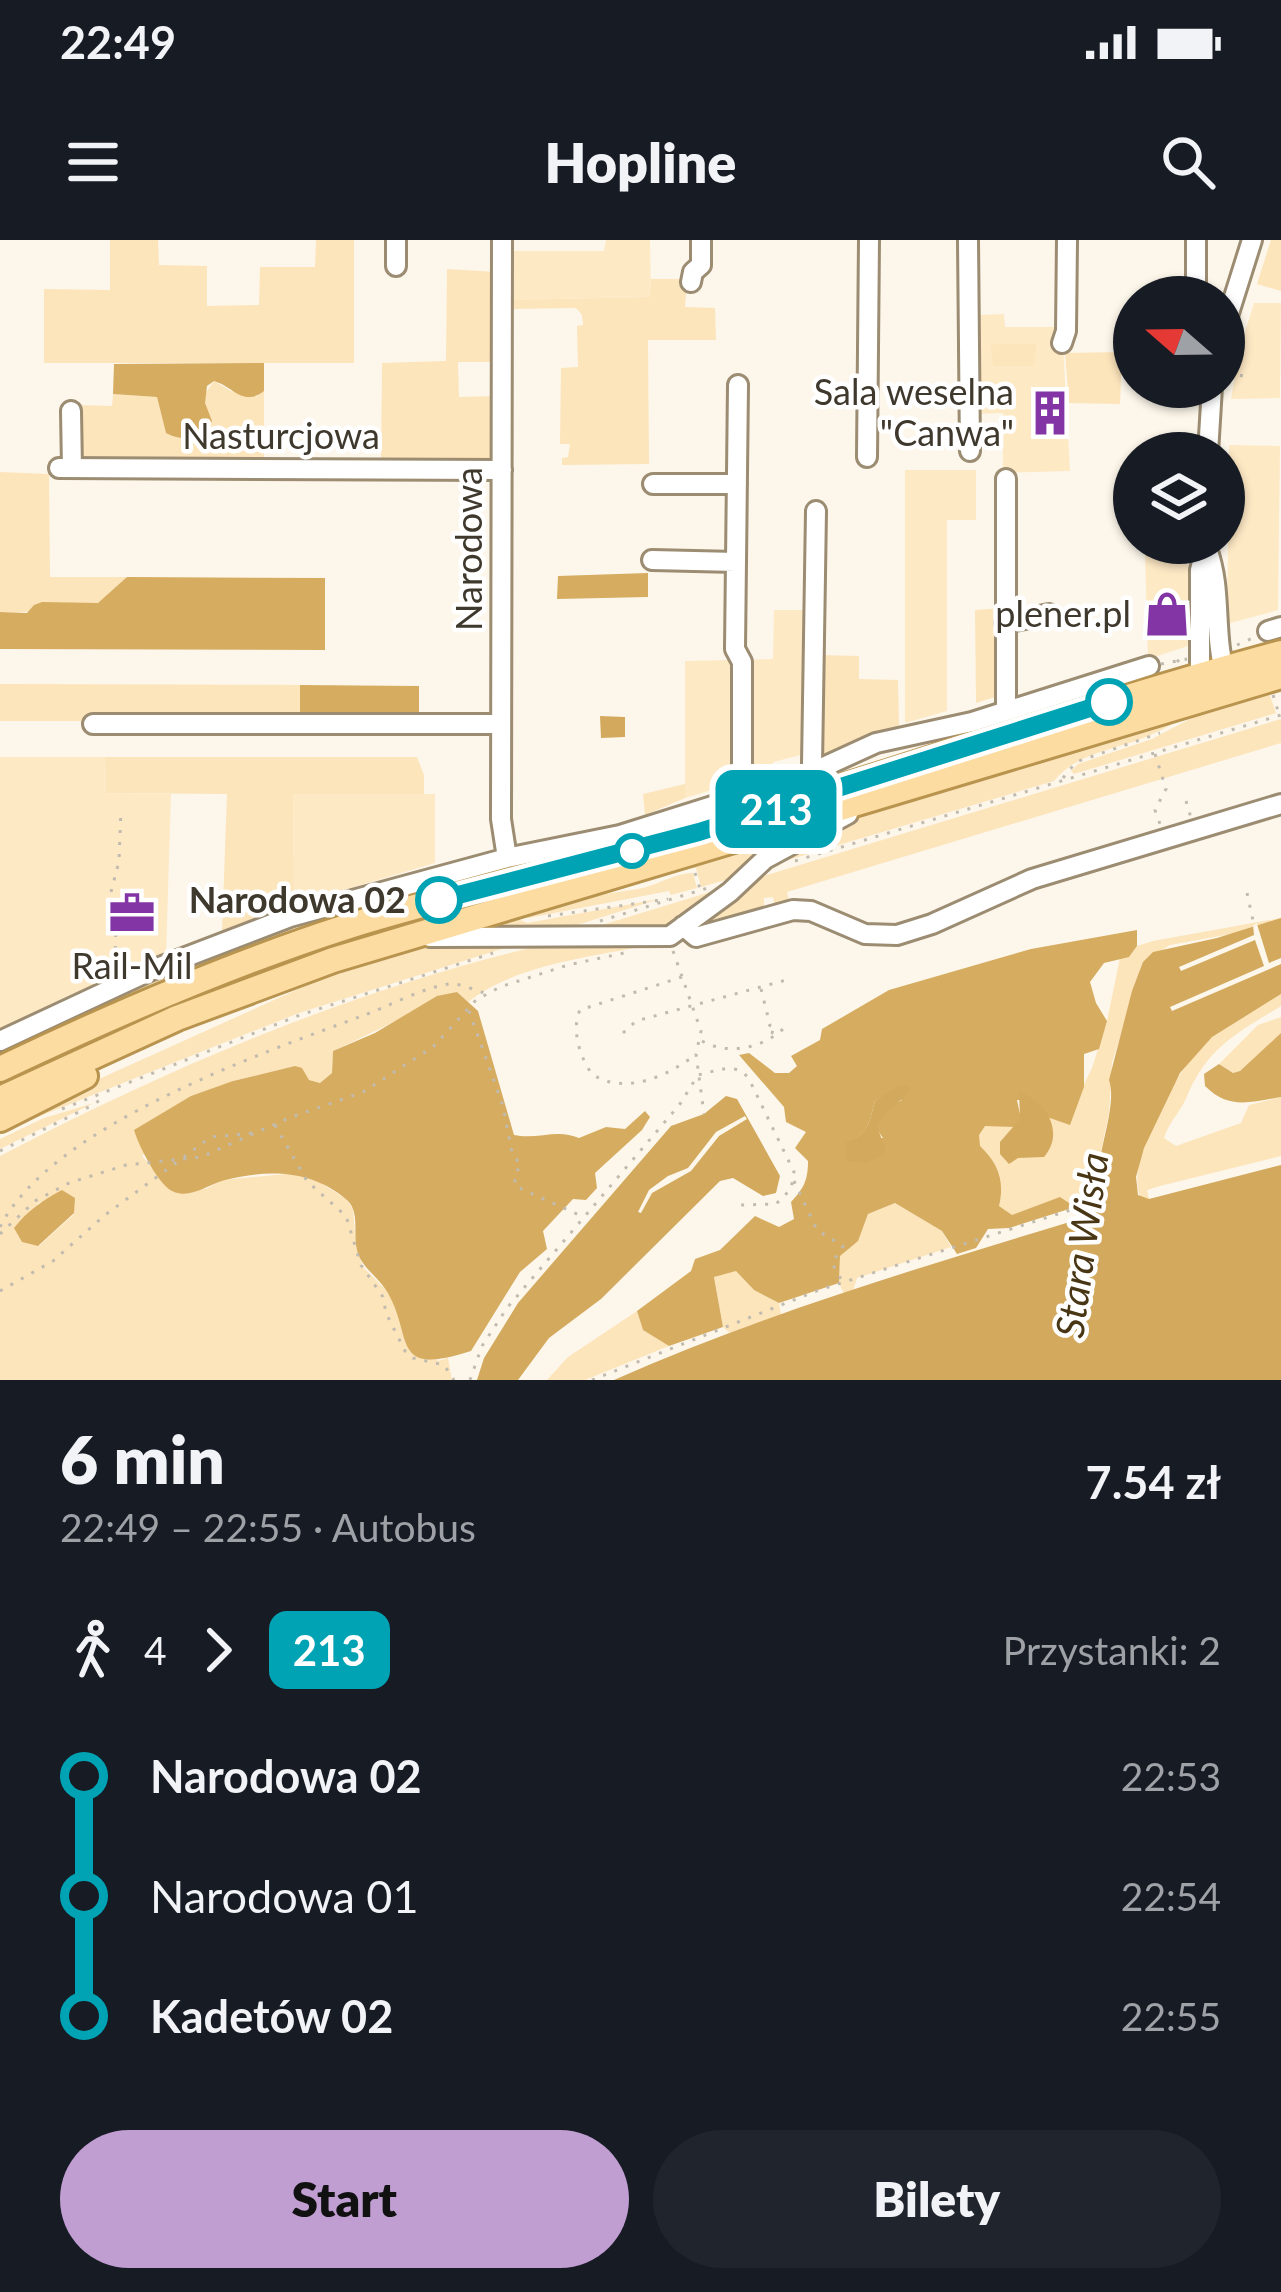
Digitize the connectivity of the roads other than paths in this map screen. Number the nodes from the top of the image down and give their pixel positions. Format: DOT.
graph roads {
  1 [pos="396,240"];
  2 [pos="502,240"];
  3 [pos="701,240"];
  4 [pos="869,240"];
  5 [pos="968,240"];
  6 [pos="1067,240"];
  7 [pos="1196,240"];
  8 [pos="1252,240"];
  9 [pos="396,266"];
  10 [pos="1196,276"];
  11 [pos="1241,276"];
  12 [pos="691,282"];
  13 [pos="1062,343"];
  14 [pos="738,385"];
  15 [pos="71,412"];
  16 [pos="970,451"];
  17 [pos="866,458"];
  18 [pos="502,470"];
  19 [pos="1006,479"];
  20 [pos="653,484"];
  21 [pos="737,484"];
  22 [pos="816,511"];
  23 [pos="652,560"];
  24 [pos="736,562"];
  25 [pos="1202,564"];
  26 [pos="1213,564"];
  27 [pos="1049,614"];
  28 [pos="1005,622"];
  29 [pos="1269,635"];
  30 [pos="1149,666"];
  31 [pos="1227,680"];
  32 [pos="1276,683"];
  33 [pos="1201,688"];
  34 [pos="1006,710"];
  35 [pos="93,724"];
  36 [pos="501,724"];
  37 [pos="853,752"];
  38 [pos="812,765"];
  39 [pos="919,765"];
  40 [pos="892,792"];
  41 [pos="746,795"];
  42 [pos="1281,804"];
  43 [pos="507,858"];
  44 [pos="290,917"];
  45 [pos="683,926"];
  46 [pos="407,937"];
  47 [pos="187,987"];
  48 [pos="235,995"];
  49 [pos="0,1041"];
  50 [pos="0,1069"];
  51 [pos="0,1099"];
  52 [pos="0,1119"];
  1 -- 9 [label="street"];
  2 -- 18 [label="street, Narodowa"];
  3 -- 12 [label="street"];
  4 -- 17 [label="street"];
  5 -- 16 [label="street"];
  6 -- 13 [label="street"];
  7 -- 10 [label="street"];
  8 -- 11 [label="street"];
  14 -- 21 [label="street"];
  15 -- 18 [label="street, Nasturcjowa"];
  18 -- 36 [label="street, Narodowa"];
  19 -- 28 [label="street"];
  20 -- 21 [label="street"];
  21 -- 24 [label="street"];
  22 -- 38 [label="street"];
  23 -- 24 [label="street"];
  24 -- 41 [label="street"];
  25 -- 33 [label="street"];
  26 -- 31 [label="street"];
  27 -- 28 [label="street"];
  28 -- 34 [label="street"];
  29 -- 31 [label="main road"];
  30 -- 34 [label="street"];
  31 -- 32 [label="main road"];
  31 -- 33 [label="main road"];
  33 -- 39 [label="main road"];
  33 -- 40 [label="main road"];
  34 -- 37 [label="street"];
  35 -- 36 [label="street"];
  36 -- 43 [label="street, Narodowa"];
  37 -- 39 [label="street"];
  37 -- 41 [label="street"];
  39 -- 47 [label="main road"];
  40 -- 45 [label="street"];
  40 -- 46 [label="main road"];
  41 -- 43 [label="street"];
  42 -- 45 [label="street"];
  43 -- 44 [label="street"];
  44 -- 47 [label="street"];
  44 -- 49 [label="street"];
  45 -- 46 [label="street"];
  46 -- 48 [label="main road"];
  47 -- 50 [label="main road"];
  48 -- 51 [label="main road"];
  48 -- 52 [label="main road"];
}
